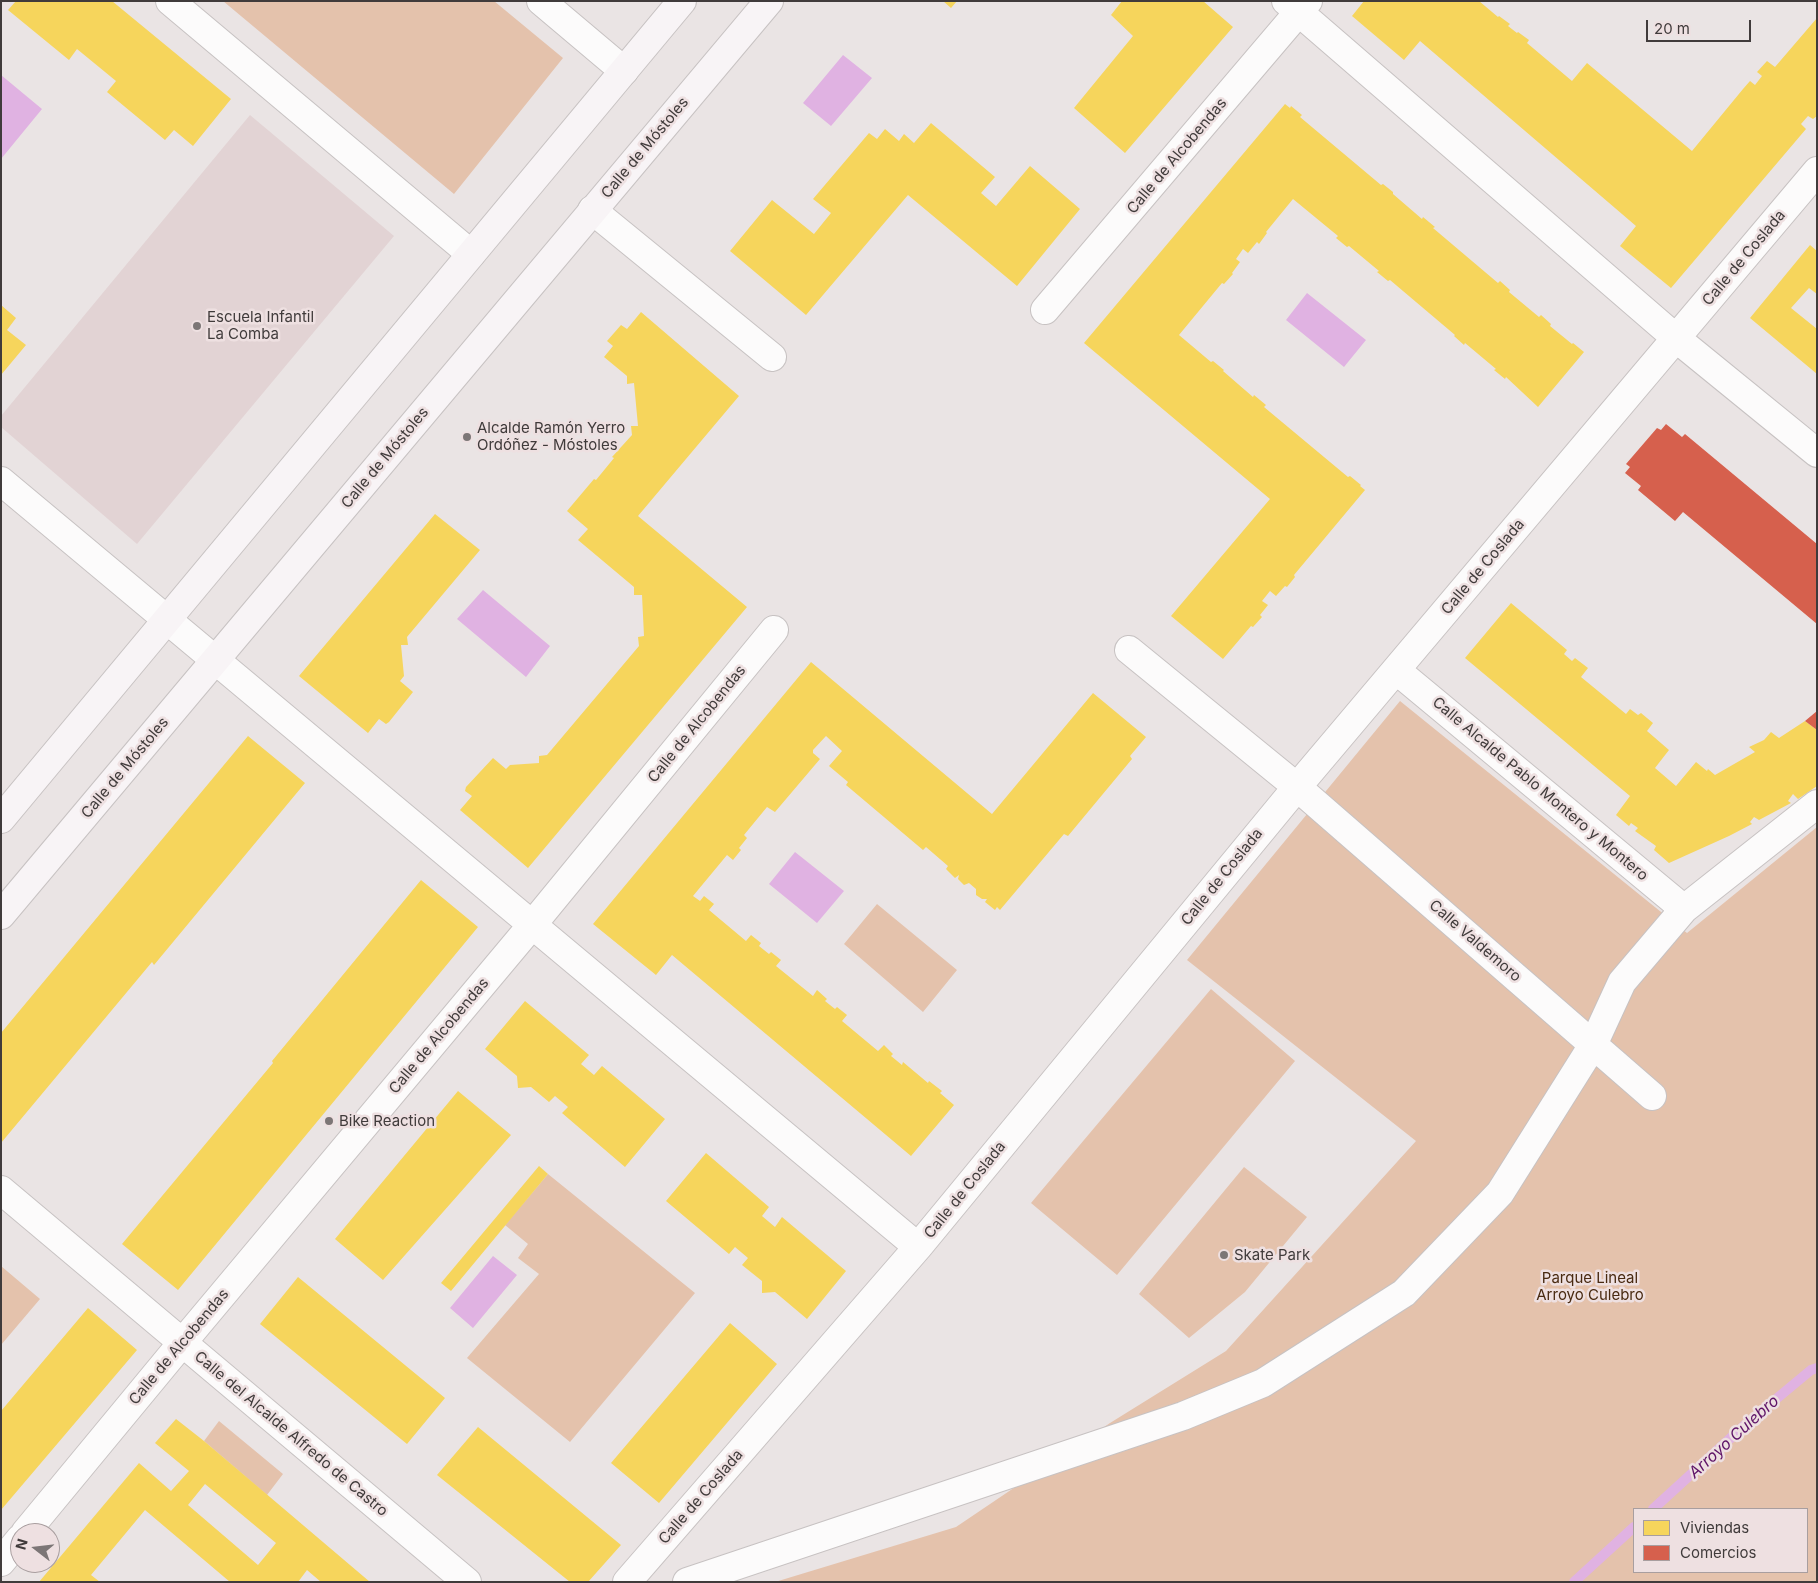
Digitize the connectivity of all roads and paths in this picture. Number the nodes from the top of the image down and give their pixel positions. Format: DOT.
graph roads {
  1 [pos="170,1"];
  2 [pos="541,1"];
  3 [pos="682,1"];
  4 [pos="769,1"];
  5 [pos="1298,5"];
  6 [pos="624,71"];
  7 [pos="1817,171"];
  8 [pos="592,210"];
  9 [pos="471,254"];
  10 [pos="1045,310"];
  11 [pos="1677,339"];
  12 [pos="772,357"];
  13 [pos="1817,453"];
  14 [pos="1,481"];
  15 [pos="167,620"];
  16 [pos="774,630"];
  17 [pos="1129,650"];
  18 [pos="215,660"];
  19 [pos="1396,670"];
  20 [pos="1297,787"];
  21 [pos="1817,804"];
  22 [pos="1,819"];
  23 [pos="1684,909"];
  24 [pos="1,915"];
  25 [pos="532,925"];
  26 [pos="1593,1045"];
  27 [pos="1652,1096"];
  28 [pos="1,1190"];
  29 [pos="918,1247"];
  30 [pos="182,1343"];
  31 [pos="33,1523"];
  32 [pos="10,1551"];
  33 [pos="1,1562"];
  34 [pos="466,1582"];
  35 [pos="627,1582"];
  36 [pos="687,1582"];
  1 -- 9 [label="street"];
  2 -- 6 [label="street"];
  3 -- 6 [label="main road"];
  4 -- 8 [label="main road, Calle de Móstoles"];
  5 -- 10 [label="street, Calle de Alcobendas"];
  5 -- 11 [label="street"];
  6 -- 9 [label="main road"];
  7 -- 11 [label="street, Calle de Coslada"];
  8 -- 12 [label="street"];
  8 -- 18 [label="main road, Calle de Móstoles"];
  9 -- 15 [label="main road"];
  11 -- 13 [label="street"];
  11 -- 19 [label="street, Calle de Coslada"];
  14 -- 15 [label="street"];
  15 -- 18 [label="street"];
  15 -- 22 [label="main road"];
  16 -- 25 [label="street, Calle de Alcobendas"];
  17 -- 20 [label="street, Calle Valdemoro"];
  18 -- 24 [label="main road, Calle de Móstoles"];
  18 -- 25 [label="street"];
  19 -- 20 [label="street, Calle de Coslada"];
  19 -- 23 [label="street, Calle Alcalde Pablo Montero y Montero"];
  20 -- 26 [label="street, Calle Valdemoro"];
  20 -- 29 [label="street, Calle de Coslada"];
  21 -- 23 [label="street"];
  23 -- 26 [label="street"];
  25 -- 29 [label="street"];
  25 -- 30 [label="street, Calle de Alcobendas"];
  26 -- 27 [label="street, Calle Valdemoro"];
  26 -- 36 [label="street"];
  28 -- 30 [label="street, Calle del Alcalde Alfredo de Castro"];
  29 -- 35 [label="street, Calle de Coslada"];
  30 -- 31 [label="street, Calle de Alcobendas"];
  30 -- 34 [label="street, Calle del Alcalde Alfredo de Castro"];
  32 -- 33 [label="street"];
}
